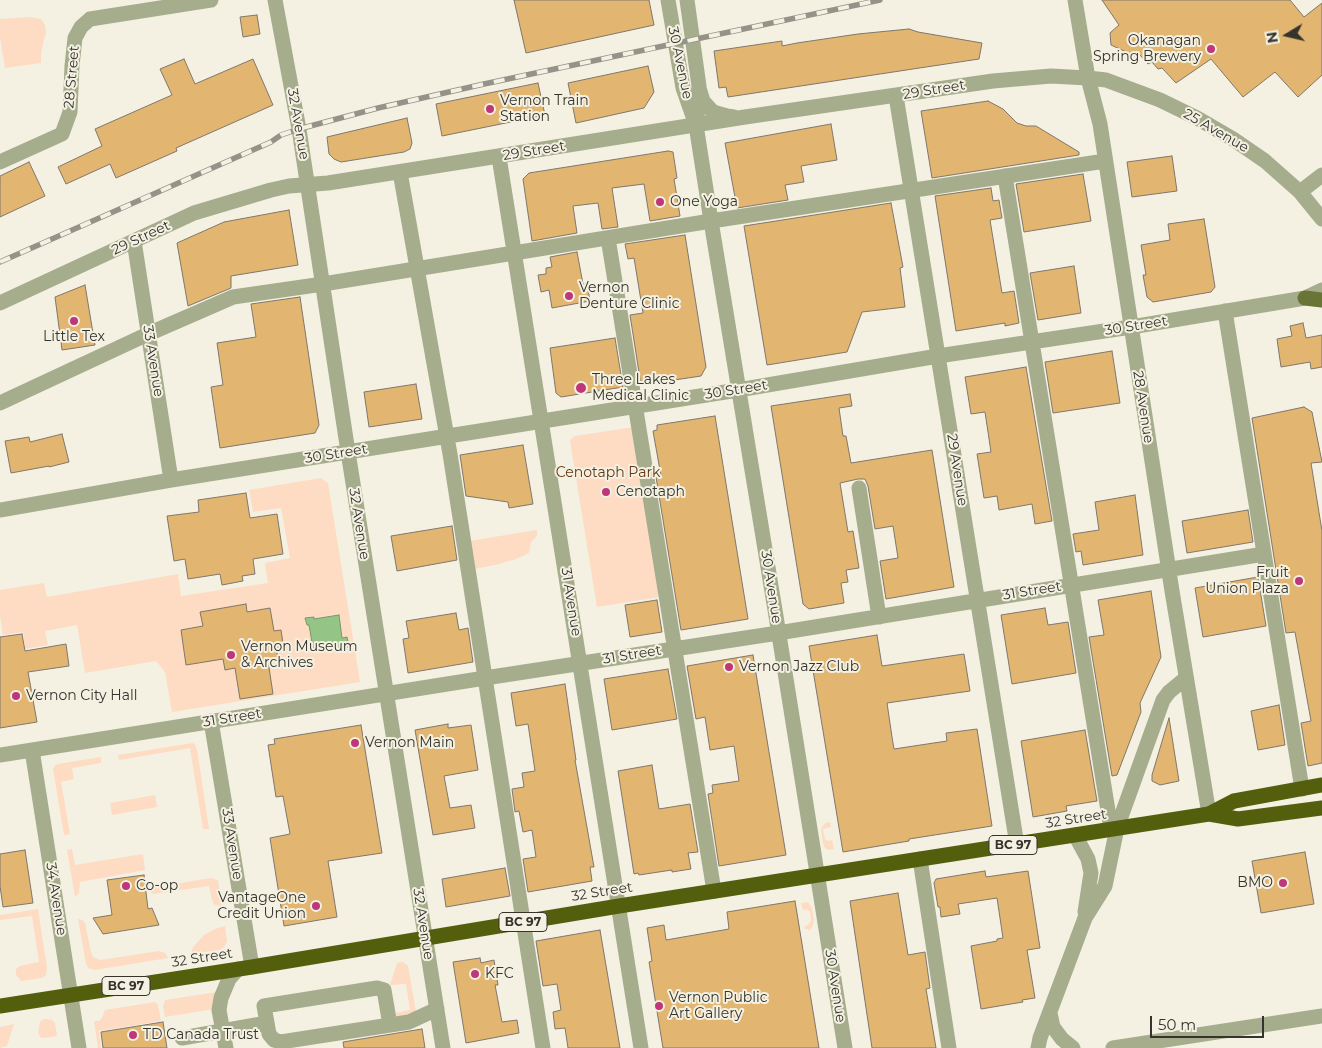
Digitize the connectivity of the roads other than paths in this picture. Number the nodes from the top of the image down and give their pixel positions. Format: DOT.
graph roads {
  1 [pos="211,0"];
  2 [pos="276,0"];
  3 [pos="668,0"];
  4 [pos="687,0"];
  5 [pos="1075,0"];
  6 [pos="1088,78"];
  7 [pos="699,86"];
  8 [pos="896,96"];
  9 [pos="745,117"];
  10 [pos="696,125"];
  11 [pos="499,157"];
  12 [pos="1106,161"];
  13 [pos="0,162"];
  14 [pos="400,172"];
  15 [pos="1322,174"];
  16 [pos="1005,176"];
  17 [pos="308,184"];
  18 [pos="912,191"];
  19 [pos="1300,192"];
  20 [pos="1322,219"];
  21 [pos="711,222"];
  22 [pos="608,238"];
  23 [pos="134,241"];
  24 [pos="514,253"];
  25 [pos="417,269"];
  26 [pos="323,284"];
  27 [pos="1322,290"];
  28 [pos="1305,298"];
  29 [pos="1322,300"];
  30 [pos="0,303"];
  31 [pos="1225,311"];
  32 [pos="1131,327"];
  33 [pos="148,334"];
  34 [pos="1032,342"];
  35 [pos="938,356"];
  36 [pos="738,390"];
  37 [pos="0,403"];
  38 [pos="636,406"];
  39 [pos="541,421"];
  40 [pos="446,436"];
  41 [pos="348,452"];
  42 [pos="171,480"];
  43 [pos="859,488"];
  44 [pos="0,510"];
  45 [pos="1264,554"];
  46 [pos="1169,570"];
  47 [pos="1072,585"];
  48 [pos="978,600"];
  49 [pos="879,617"];
  50 [pos="778,633"];
  51 [pos="675,648"];
  52 [pos="581,664"];
  53 [pos="485,678"];
  54 [pos="1186,678"];
  55 [pos="387,694"];
  56 [pos="211,721"];
  57 [pos="32,750"];
  58 [pos="0,755"];
  59 [pos="1322,785"];
  60 [pos="1302,789"];
  61 [pos="1322,808"];
  62 [pos="1209,814"];
  63 [pos="1114,829"];
  64 [pos="1075,835"];
  65 [pos="1016,845"];
  66 [pos="920,859"];
  67 [pos="817,875"];
  68 [pos="714,891"];
  69 [pos="620,906"];
  70 [pos="1085,918"];
  71 [pos="523,922"];
  72 [pos="426,938"];
  73 [pos="245,968"];
  74 [pos="71,995"];
  75 [pos="0,1006"];
  76 [pos="437,1009"];
  77 [pos="1050,1013"];
  78 [pos="1322,1016"];
  79 [pos="390,1025"];
  80 [pos="223,1030"];
  81 [pos="269,1035"];
  82 [pos="182,1038"];
  83 [pos="79,1048"];
  84 [pos="226,1048"];
  85 [pos="443,1048"];
  86 [pos="543,1048"];
  87 [pos="641,1048"];
  88 [pos="845,1048"];
  89 [pos="949,1048"];
  90 [pos="1038,1048"];
  91 [pos="1073,1048"];
  92 [pos="1113,1048"];
  1 -- 13 [label="street, 28 Street"];
  2 -- 17 [label="street, 32 Avenue"];
  3 -- 10 [label="street, 30 Avenue"];
  4 -- 7 [label="street, 30 Avenue"];
  5 -- 6 [label="street, 28 Avenue"];
  6 -- 8 [label="street, 29 Street"];
  6 -- 12 [label="street, 28 Avenue"];
  6 -- 19 [label="street, 25 Avenue"];
  7 -- 9 [label="street"];
  7 -- 10 [label="street, 30 Avenue"];
  8 -- 9 [label="street, 29 Street"];
  8 -- 18 [label="street, 29 Avenue"];
  9 -- 10 [label="street, 29 Street"];
  10 -- 11 [label="street, 29 Street"];
  10 -- 21 [label="street, 30 Avenue"];
  11 -- 14 [label="street, 29 Street"];
  11 -- 24 [label="street, 31 Avenue"];
  12 -- 16 [label="street"];
  12 -- 32 [label="street, 28 Avenue"];
  14 -- 17 [label="street, 29 Street"];
  14 -- 25 [label="street"];
  15 -- 19 [label="street"];
  16 -- 18 [label="street"];
  16 -- 34 [label="street"];
  17 -- 23 [label="street, 29 Street"];
  17 -- 26 [label="street, 32 Avenue"];
  18 -- 21 [label="street"];
  18 -- 35 [label="street, 29 Avenue"];
  19 -- 20 [label="street, 25 Avenue"];
  21 -- 22 [label="street"];
  21 -- 36 [label="street, 30 Avenue"];
  22 -- 24 [label="street"];
  22 -- 38 [label="street"];
  23 -- 30 [label="street, 29 Street"];
  23 -- 33 [label="street, 33 Avenue"];
  24 -- 25 [label="street"];
  24 -- 39 [label="street, 31 Avenue"];
  25 -- 26 [label="street"];
  25 -- 40 [label="street"];
  26 -- 33 [label="street"];
  26 -- 41 [label="street, 32 Avenue"];
  27 -- 28 [label="street, 30 Street"];
  28 -- 29 [label="main road"];
  28 -- 31 [label="street, 30 Street"];
  31 -- 32 [label="street, 30 Street"];
  31 -- 45 [label="street"];
  32 -- 34 [label="street, 30 Street"];
  32 -- 46 [label="street, 28 Avenue"];
  33 -- 37 [label="street"];
  33 -- 42 [label="street, 33 Avenue"];
  34 -- 35 [label="street, 30 Street"];
  34 -- 47 [label="street"];
  35 -- 36 [label="street, 30 Street"];
  35 -- 48 [label="street, 29 Avenue"];
  36 -- 38 [label="street, 30 Street"];
  36 -- 50 [label="street, 30 Avenue"];
  38 -- 39 [label="street, 30 Street"];
  38 -- 51 [label="street"];
  39 -- 40 [label="street, 30 Street"];
  39 -- 52 [label="street, 31 Avenue"];
  40 -- 41 [label="street, 30 Street"];
  40 -- 53 [label="street"];
  41 -- 42 [label="street, 30 Street"];
  41 -- 55 [label="street, 32 Avenue"];
  42 -- 44 [label="street, 30 Street"];
  43 -- 49 [label="street"];
  45 -- 46 [label="street, 31 Street"];
  45 -- 60 [label="street"];
  46 -- 47 [label="street, 31 Street"];
  46 -- 54 [label="street, 28 Avenue"];
  47 -- 48 [label="street, 31 Street"];
  47 -- 63 [label="street"];
  48 -- 49 [label="street, 31 Street"];
  48 -- 65 [label="street, 29 Avenue"];
  49 -- 50 [label="street, 31 Street"];
  50 -- 51 [label="street, 31 Street"];
  50 -- 67 [label="street, 30 Avenue"];
  51 -- 52 [label="street, 31 Street"];
  51 -- 68 [label="street"];
  52 -- 53 [label="street, 31 Street"];
  52 -- 69 [label="street, 31 Avenue"];
  53 -- 55 [label="street, 31 Street"];
  53 -- 71 [label="street"];
  54 -- 62 [label="street, 28 Avenue"];
  54 -- 63 [label="street"];
  55 -- 56 [label="street, 31 Street"];
  55 -- 72 [label="street, 32 Avenue"];
  56 -- 57 [label="street, 31 Street"];
  56 -- 73 [label="street, 33 Avenue"];
  57 -- 58 [label="street, 31 Street"];
  57 -- 74 [label="street, 34 Avenue"];
  59 -- 60 [label="highway, 32 Street / BC 97"];
  60 -- 62 [label="highway, 32 Street / BC 97"];
  61 -- 62 [label="highway, 32 Street / BC 97"];
  62 -- 63 [label="highway, 32 Street / BC 97"];
  63 -- 64 [label="highway, 32 Street / BC 97"];
  63 -- 70 [label="street"];
  64 -- 65 [label="highway, 32 Street / BC 97"];
  64 -- 70 [label="street"];
  65 -- 66 [label="highway, 32 Street / BC 97"];
  66 -- 67 [label="highway, 32 Street / BC 97"];
  66 -- 89 [label="street"];
  67 -- 68 [label="highway, 32 Street / BC 97"];
  67 -- 88 [label="street, 30 Avenue"];
  68 -- 69 [label="highway, 32 Street / BC 97"];
  69 -- 71 [label="highway, 32 Street / BC 97"];
  69 -- 87 [label="street, 31 Avenue"];
  70 -- 77 [label="street"];
  71 -- 72 [label="highway, 32 Street / BC 97"];
  71 -- 86 [label="street"];
  72 -- 73 [label="highway, 32 Street / BC 97"];
  72 -- 76 [label="street, 32 Avenue"];
  73 -- 74 [label="highway, 32 Street / BC 97"];
  73 -- 80 [label="street"];
  74 -- 75 [label="highway, 32 Street / BC 97"];
  74 -- 83 [label="street, 34 Avenue"];
  76 -- 79 [label="street"];
  76 -- 85 [label="street, 32 Avenue"];
  77 -- 90 [label="street"];
  77 -- 91 [label="street"];
  78 -- 92 [label="street"];
  79 -- 81 [label="street"];
  79 -- 81 [label="street"];
  80 -- 81 [label="street"];
  80 -- 82 [label="street"];
  80 -- 84 [label="street"];
}
